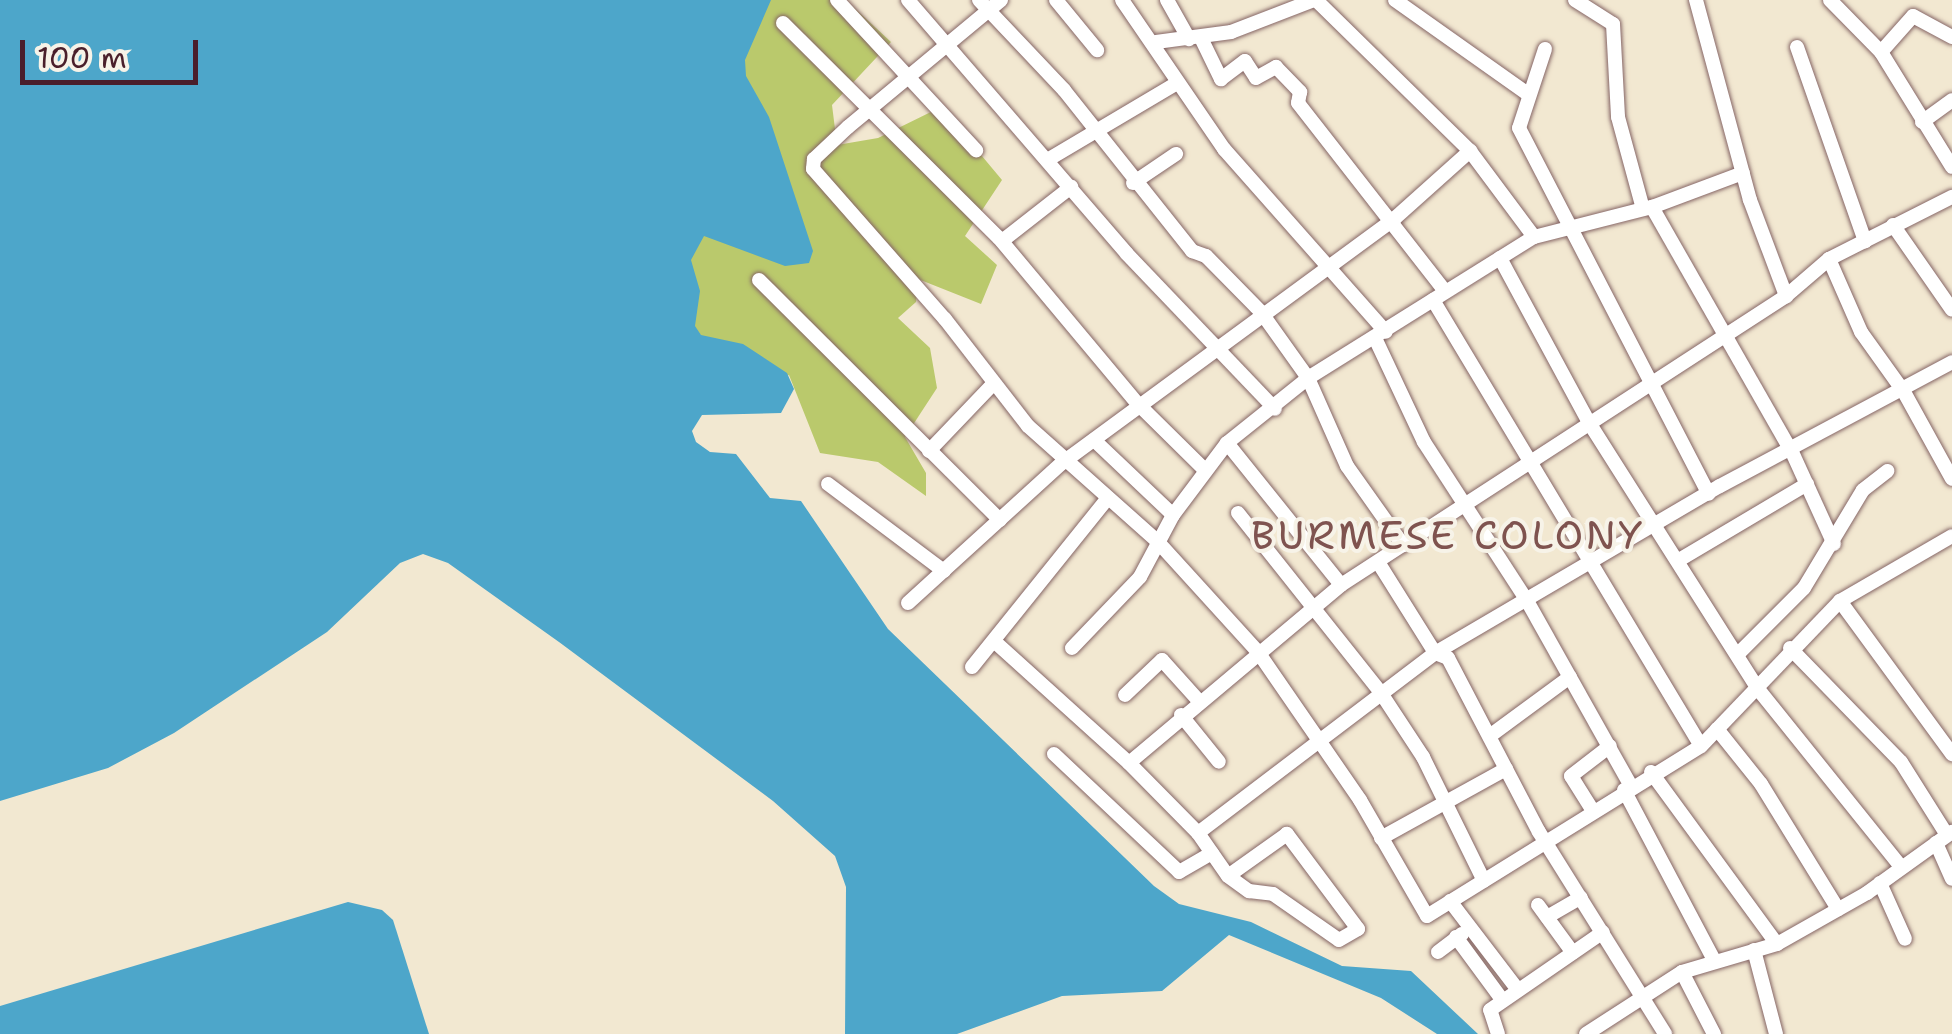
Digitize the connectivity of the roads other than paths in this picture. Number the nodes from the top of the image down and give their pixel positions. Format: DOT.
graph roads {
  1 [pos="836,0"];
  2 [pos="908,0"];
  3 [pos="1002,0"];
  4 [pos="1056,0"];
  5 [pos="1122,0"];
  6 [pos="1168,0"];
  7 [pos="1315,0"];
  8 [pos="1396,0"];
  9 [pos="1574,0"];
  10 [pos="1696,0"];
  11 [pos="1830,0"];
  12 [pos="1918,0"];
  13 [pos="983,5"];
  14 [pos="1913,16"];
  15 [pos="783,22"];
  16 [pos="1952,37"];
  17 [pos="1195,38"];
  18 [pos="1156,42"];
  19 [pos="946,44"];
  20 [pos="1798,47"];
  21 [pos="1545,49"];
  22 [pos="1097,50"];
  23 [pos="1882,52"];
  24 [pos="909,80"];
  25 [pos="1177,83"];
  26 [pos="1529,95"];
  27 [pos="1952,100"];
  28 [pos="872,109"];
  29 [pos="1922,122"];
  30 [pos="1096,131"];
  31 [pos="976,150"];
  32 [pos="1470,151"];
  33 [pos="1176,154"];
  34 [pos="1049,159"];
  35 [pos="1952,168"];
  36 [pos="1743,173"];
  37 [pos="1133,183"];
  38 [pos="1072,187"];
  39 [pos="1952,197"];
  40 [pos="1648,208"];
  41 [pos="1395,218"];
  42 [pos="1893,224"];
  43 [pos="1572,229"];
  44 [pos="1534,236"];
  45 [pos="1002,241"];
  46 [pos="1865,242"];
  47 [pos="1500,258"];
  48 [pos="1830,260"];
  49 [pos="1330,267"];
  50 [pos="759,280"];
  51 [pos="1439,295"];
  52 [pos="1786,296"];
  53 [pos="1952,310"];
  54 [pos="1260,312"];
  55 [pos="1381,335"];
  56 [pos="1723,337"];
  57 [pos="1217,344"];
  58 [pos="1952,362"];
  59 [pos="1308,378"];
  60 [pos="993,384"];
  61 [pos="1648,385"];
  62 [pos="1904,392"];
  63 [pos="1138,404"];
  64 [pos="1275,409"];
  65 [pos="1588,421"];
  66 [pos="1094,440"];
  67 [pos="1226,444"];
  68 [pos="929,451"];
  69 [pos="1792,452"];
  70 [pos="1062,463"];
  71 [pos="1529,468"];
  72 [pos="1206,470"];
  73 [pos="1887,470"];
  74 [pos="1952,478"];
  75 [pos="828,484"];
  76 [pos="1807,484"];
  77 [pos="1709,494"];
  78 [pos="1108,498"];
  79 [pos="1467,507"];
  80 [pos="1238,512"];
  81 [pos="1173,515"];
  82 [pos="1000,520"];
  83 [pos="1658,526"];
  84 [pos="1952,536"];
  85 [pos="1158,542"];
  86 [pos="1402,544"];
  87 [pos="1834,544"];
  88 [pos="1680,560"];
  89 [pos="1378,562"];
  90 [pos="1590,566"];
  91 [pos="944,571"];
  92 [pos="1341,585"];
  93 [pos="1526,599"];
  94 [pos="1840,601"];
  95 [pos="908,603"];
  96 [pos="1314,604"];
  97 [pos="994,641"];
  98 [pos="1072,648"];
  99 [pos="1790,648"];
  100 [pos="1258,652"];
  101 [pos="1435,653"];
  102 [pos="1738,654"];
  103 [pos="972,667"];
  104 [pos="1570,677"];
  105 [pos="1758,688"];
  106 [pos="1381,693"];
  107 [pos="1125,695"];
  108 [pos="1198,700"];
  109 [pos="1181,715"];
  110 [pos="1717,729"];
  111 [pos="1492,735"];
  112 [pos="1317,738"];
  113 [pos="1610,746"];
  114 [pos="1701,746"];
  115 [pos="1054,754"];
  116 [pos="1952,754"];
  117 [pos="1219,762"];
  118 [pos="1128,763"];
  119 [pos="1506,769"];
  120 [pos="1650,772"];
  121 [pos="1627,787"];
  122 [pos="1446,802"];
  123 [pos="1593,810"];
  124 [pos="1198,833"];
  125 [pos="1945,837"];
  126 [pos="1381,838"];
  127 [pos="1548,842"];
  128 [pos="1212,853"];
  129 [pos="1901,868"];
  130 [pos="1228,876"];
  131 [pos="1952,879"];
  132 [pos="1484,882"];
  133 [pos="1880,883"];
  134 [pos="1582,897"];
  135 [pos="1450,902"];
  136 [pos="1838,909"];
  137 [pos="1471,928"];
  138 [pos="1603,932"];
  139 [pos="1456,937"];
  140 [pos="1904,939"];
  141 [pos="1776,944"];
  142 [pos="1754,950"];
  143 [pos="1438,952"];
  144 [pos="1573,953"];
  145 [pos="1714,960"];
  146 [pos="1682,972"];
  147 [pos="1518,990"];
  148 [pos="1640,994"];
  149 [pos="1503,1001"];
  150 [pos="1498,1034"];
  151 [pos="1587,1034"];
  152 [pos="1664,1034"];
  153 [pos="1714,1034"];
  154 [pos="1776,1034"];
  1 -- 24 [label="street"];
  2 -- 19 [label="street"];
  3 -- 13 [label="street"];
  4 -- 22 [label="street"];
  5 -- 18 [label="street"];
  6 -- 17 [label="street"];
  7 -- 17 [label="street"];
  7 -- 32 [label="street"];
  8 -- 26 [label="street"];
  9 -- 40 [label="street"];
  10 -- 36 [label="street"];
  11 -- 23 [label="street"];
  12 -- 14 [label="street"];
  13 -- 19 [label="street"];
  13 -- 30 [label="street"];
  14 -- 16 [label="street"];
  14 -- 23 [label="street"];
  15 -- 28 [label="street"];
  17 -- 18 [label="street"];
  17 -- 41 [label="street"];
  18 -- 25 [label="street"];
  19 -- 24 [label="street"];
  19 -- 34 [label="street"];
  20 -- 46 [label="street"];
  21 -- 26 [label="street"];
  23 -- 29 [label="street"];
  24 -- 28 [label="street"];
  24 -- 31 [label="street"];
  25 -- 30 [label="street"];
  25 -- 49 [label="street"];
  26 -- 43 [label="street"];
  27 -- 29 [label="street"];
  28 -- 45 [label="street"];
  28 -- 60 [label="street"];
  29 -- 35 [label="street"];
  30 -- 34 [label="street"];
  30 -- 37 [label="street"];
  32 -- 41 [label="street"];
  32 -- 44 [label="street"];
  33 -- 37 [label="street"];
  34 -- 38 [label="street"];
  36 -- 40 [label="street"];
  36 -- 52 [label="street"];
  37 -- 54 [label="street"];
  38 -- 45 [label="street"];
  38 -- 57 [label="street"];
  39 -- 42 [label="street"];
  40 -- 43 [label="street"];
  40 -- 56 [label="street"];
  41 -- 49 [label="street"];
  41 -- 51 [label="street"];
  42 -- 46 [label="street"];
  42 -- 53 [label="street"];
  43 -- 44 [label="street"];
  43 -- 61 [label="street"];
  44 -- 47 [label="street"];
  45 -- 63 [label="street"];
  46 -- 48 [label="street"];
  47 -- 51 [label="street"];
  47 -- 65 [label="street"];
  48 -- 52 [label="street"];
  48 -- 62 [label="street"];
  49 -- 54 [label="street"];
  49 -- 55 [label="street"];
  50 -- 68 [label="street"];
  51 -- 55 [label="street"];
  51 -- 71 [label="street"];
  52 -- 56 [label="street"];
  54 -- 57 [label="street"];
  54 -- 59 [label="street"];
  55 -- 59 [label="street"];
  55 -- 79 [label="street"];
  56 -- 61 [label="street"];
  56 -- 69 [label="street"];
  57 -- 63 [label="street"];
  57 -- 64 [label="street"];
  58 -- 62 [label="street"];
  59 -- 64 [label="street"];
  59 -- 86 [label="street"];
  60 -- 68 [label="street"];
  60 -- 70 [label="street"];
  61 -- 65 [label="street"];
  61 -- 77 [label="street"];
  62 -- 69 [label="street"];
  62 -- 74 [label="street"];
  63 -- 66 [label="street"];
  63 -- 72 [label="street"];
  64 -- 67 [label="street"];
  65 -- 71 [label="street"];
  65 -- 83 [label="street"];
  66 -- 70 [label="street"];
  66 -- 81 [label="street"];
  67 -- 72 [label="street"];
  67 -- 92 [label="street"];
  68 -- 82 [label="street"];
  69 -- 76 [label="street"];
  69 -- 77 [label="street"];
  70 -- 78 [label="street"];
  70 -- 82 [label="street"];
  71 -- 79 [label="street"];
  71 -- 90 [label="street"];
  72 -- 81 [label="street"];
  73 -- 87 [label="street"];
  75 -- 91 [label="street"];
  76 -- 87 [label="street"];
  76 -- 88 [label="street"];
  77 -- 83 [label="street"];
  78 -- 85 [label="street"];
  78 -- 97 [label="street"];
  79 -- 86 [label="street"];
  79 -- 93 [label="street"];
  80 -- 96 [label="street"];
  81 -- 85 [label="street"];
  82 -- 91 [label="street"];
  83 -- 88 [label="street"];
  83 -- 90 [label="street"];
  84 -- 94 [label="street"];
  85 -- 98 [label="street"];
  85 -- 100 [label="street"];
  86 -- 89 [label="street"];
  87 -- 102 [label="street"];
  88 -- 102 [label="street"];
  89 -- 92 [label="street"];
  89 -- 101 [label="street"];
  90 -- 93 [label="street"];
  90 -- 114 [label="street"];
  91 -- 95 [label="street"];
  92 -- 96 [label="street"];
  93 -- 101 [label="street"];
  93 -- 104 [label="street"];
  94 -- 99 [label="street"];
  94 -- 116 [label="street"];
  96 -- 100 [label="street"];
  96 -- 106 [label="street"];
  97 -- 103 [label="street"];
  97 -- 118 [label="street"];
  99 -- 105 [label="street"];
  99 -- 125 [label="street"];
  100 -- 108 [label="street"];
  100 -- 112 [label="street"];
  101 -- 106 [label="street"];
  101 -- 111 [label="street"];
  102 -- 105 [label="street"];
  104 -- 111 [label="street"];
  104 -- 113 [label="street"];
  105 -- 110 [label="street"];
  105 -- 129 [label="street"];
  106 -- 112 [label="street"];
  106 -- 122 [label="street"];
  107 -- 108 [label="street"];
  108 -- 109 [label="street"];
  109 -- 117 [label="street"];
  109 -- 118 [label="street"];
  110 -- 114 [label="street"];
  110 -- 136 [label="street"];
  111 -- 119 [label="street"];
  112 -- 124 [label="street"];
  112 -- 126 [label="street"];
  113 -- 121 [label="street"];
  113 -- 123 [label="street"];
  114 -- 120 [label="street"];
  115 -- 128 [label="street"];
  118 -- 124 [label="street"];
  119 -- 122 [label="street"];
  119 -- 127 [label="street"];
  120 -- 121 [label="street"];
  120 -- 141 [label="street"];
  121 -- 123 [label="street"];
  121 -- 145 [label="street"];
  122 -- 126 [label="street"];
  122 -- 132 [label="street"];
  123 -- 127 [label="street"];
  124 -- 128 [label="street"];
  125 -- 129 [label="street"];
  125 -- 131 [label="street"];
  126 -- 135 [label="street"];
  127 -- 132 [label="street"];
  127 -- 134 [label="street"];
  128 -- 130 [label="street"];
  129 -- 133 [label="street"];
  130 -- 130 [label="street"];
  132 -- 135 [label="street"];
  133 -- 136 [label="street"];
  133 -- 140 [label="street"];
  134 -- 138 [label="street"];
  134 -- 144 [label="street"];
  135 -- 137 [label="street"];
  136 -- 141 [label="street"];
  137 -- 139 [label="street"];
  137 -- 147 [label="street"];
  138 -- 144 [label="street"];
  138 -- 148 [label="street"];
  139 -- 143 [label="street"];
  139 -- 149 [label="street"];
  141 -- 142 [label="street"];
  142 -- 145 [label="street"];
  142 -- 154 [label="street"];
  144 -- 147 [label="street"];
  145 -- 146 [label="street"];
  146 -- 148 [label="street"];
  146 -- 153 [label="street"];
  147 -- 149 [label="street"];
  148 -- 151 [label="street"];
  148 -- 152 [label="street"];
  149 -- 150 [label="street"];
}
